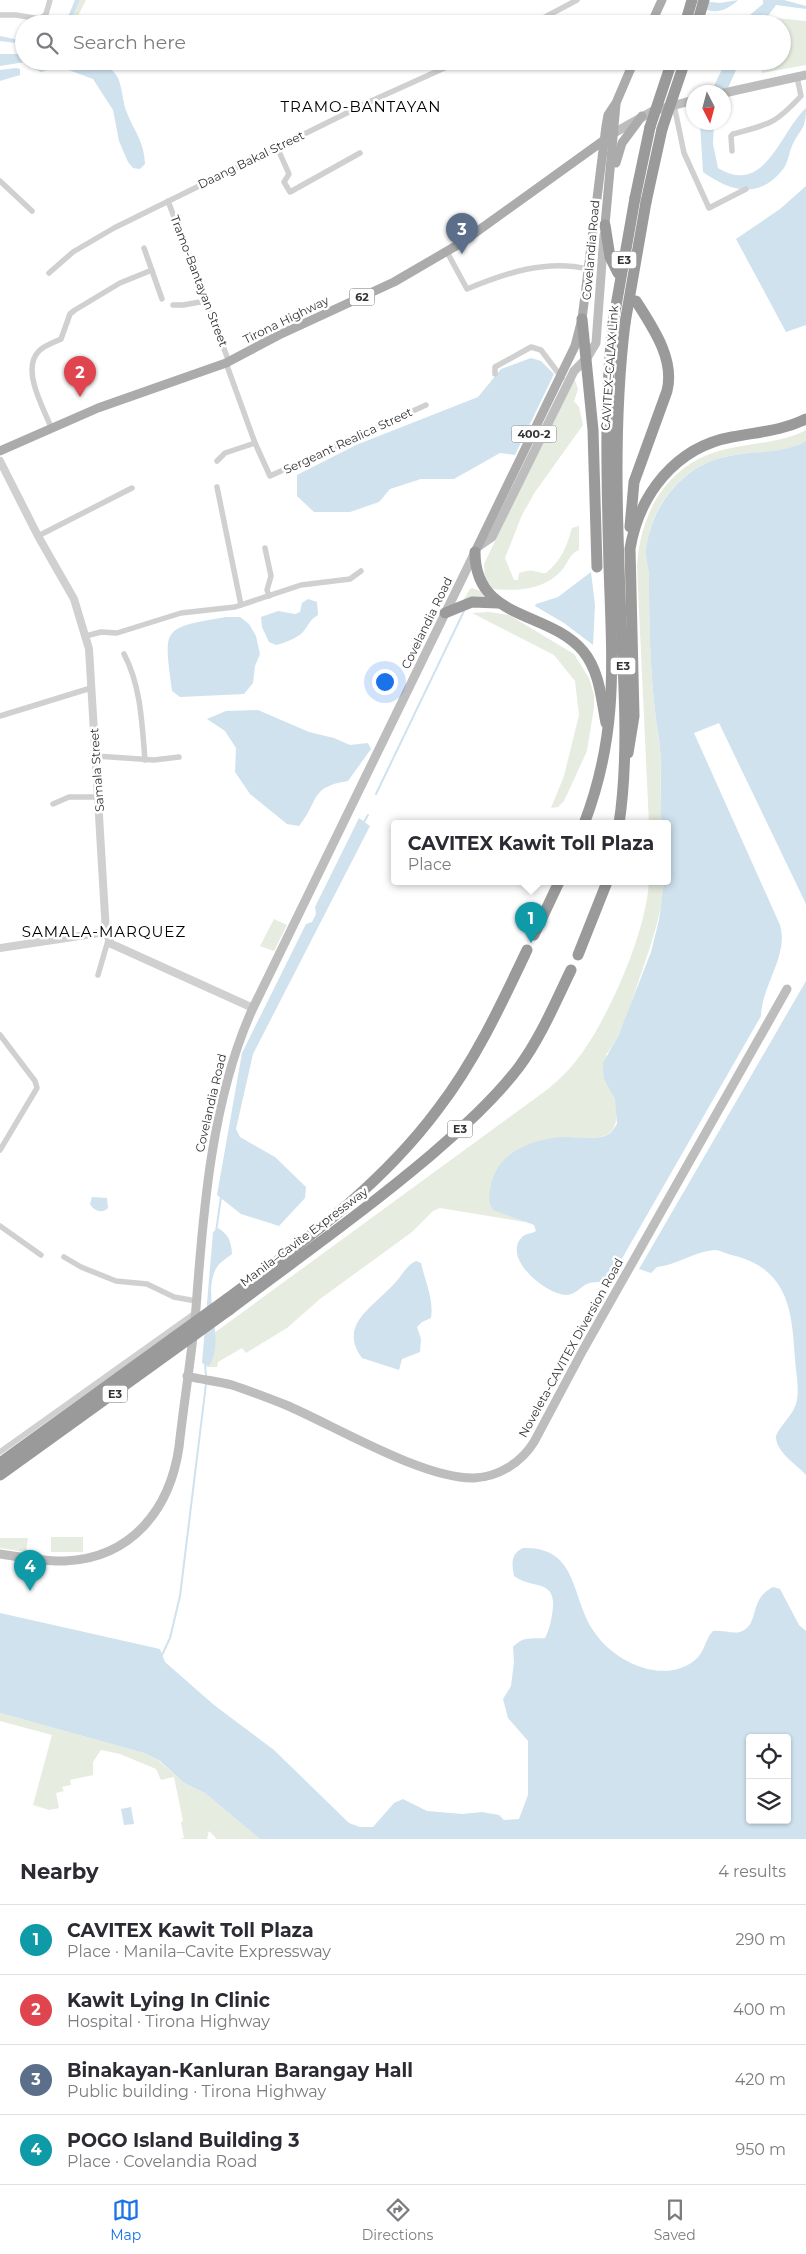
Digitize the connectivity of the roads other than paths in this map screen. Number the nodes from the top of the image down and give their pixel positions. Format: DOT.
graph roads {
  1 [pos="50,0"];
  2 [pos="577,0"];
  3 [pos="662,0"];
  4 [pos="692,0"];
  5 [pos="704,0"];
  6 [pos="0,15"];
  7 [pos="15,15"];
  8 [pos="45,15"];
  9 [pos="549,15"];
  10 [pos="655,15"];
  11 [pos="688,15"];
  12 [pos="700,15"];
  13 [pos="440,70"];
  14 [pos="630,70"];
  15 [pos="670,70"];
  16 [pos="681,70"];
  17 [pos="802,76"];
  18 [pos="731,92"];
  19 [pos="686,102"];
  20 [pos="616,103"];
  21 [pos="674,105"];
  22 [pos="642,116"];
  23 [pos="656,128"];
  24 [pos="614,133"];
  25 [pos="604,140"];
  26 [pos="277,148"];
  27 [pos="732,151"];
  28 [pos="360,153"];
  29 [pos="0,181"];
  30 [pos="610,185"];
  31 [pos="746,189"];
  32 [pos="641,200"];
  33 [pos="168,201"];
  34 [pos="32,212"];
  35 [pos="605,225"];
  36 [pos="144,248"];
  37 [pos="447,252"];
  38 [pos="588,268"];
  39 [pos="152,270"];
  40 [pos="49,273"];
  41 [pos="618,273"];
  42 [pos="162,299"];
  43 [pos="206,301"];
  44 [pos="636,302"];
  45 [pos="173,304"];
  46 [pos="582,319"];
  47 [pos="587,358"];
  48 [pos="228,362"];
  49 [pos="495,374"];
  50 [pos="562,378"];
  51 [pos="426,405"];
  52 [pos="806,418"];
  53 [pos="51,427"];
  54 [pos="255,443"];
  55 [pos="0,451"];
  56 [pos="0,461"];
  57 [pos="216,461"];
  58 [pos="132,488"];
  59 [pos="217,488"];
  60 [pos="38,536"];
  61 [pos="265,548"];
  62 [pos="477,549"];
  63 [pos="630,549"];
  64 [pos="614,563"];
  65 [pos="597,567"];
  66 [pos="361,571"];
  67 [pos="268,596"];
  68 [pos="498,603"];
  69 [pos="241,605"];
  70 [pos="445,613"];
  71 [pos="86,636"];
  72 [pos="124,654"];
  73 [pos="91,688"];
  74 [pos="0,716"];
  75 [pos="609,734"];
  76 [pos="96,756"];
  77 [pos="179,757"];
  78 [pos="145,760"];
  79 [pos="624,769"];
  80 [pos="98,797"];
  81 [pos="53,804"];
  82 [pos="585,820"];
  83 [pos="619,820"];
  84 [pos="559,885"];
  85 [pos="606,885"];
  86 [pos="107,935"];
  87 [pos="534,935"];
  88 [pos="0,948"];
  89 [pos="527,950"];
  90 [pos="578,955"];
  91 [pos="571,970"];
  92 [pos="98,975"];
  93 [pos="787,989"];
  94 [pos="253,1008"];
  95 [pos="0,1035"];
  96 [pos="0,1150"];
  97 [pos="0,1226"];
  98 [pos="41,1255"];
  99 [pos="64,1257"];
  100 [pos="196,1301"];
  101 [pos="228,1304"];
  102 [pos="195,1312"];
  103 [pos="191,1377"];
  104 [pos="0,1452"];
  105 [pos="0,1463"];
  106 [pos="0,1476"];
  107 [pos="0,1554"];
  1 -- 8 [label="street"];
  2 -- 9 [label="street"];
  3 -- 10 [label="main road"];
  4 -- 11 [label="highway"];
  5 -- 12 [label="highway"];
  6 -- 7 [label="street"];
  13 -- 26 [label="street, Daang Bakal Street"];
  14 -- 20 [label="main road, Covelandia Road"];
  15 -- 23 [label="highway, CAVITEX–CALAX Link / E3, bridge"];
  16 -- 23 [label="highway, CAVITEX–CALAX Link / E3, bridge"];
  17 -- 18 [label="main road"];
  17 -- 27 [label="street"];
  19 -- 21 [label="main road, Tirona Highway / 62"];
  20 -- 24 [label="main road, Covelandia Road"];
  20 -- 25 [label="main road, Covelandia Road"];
  21 -- 22 [label="main road, Tirona Highway / 62"];
  21 -- 31 [label="street"];
  22 -- 24 [label="main road, Tirona Highway / 62"];
  22 -- 30 [label="main road, 400-2"];
  23 -- 32 [label="highway, CAVITEX–CALAX Link / E3"];
  24 -- 25 [label="main road, Tirona Highway / 62"];
  24 -- 30 [label="main road, Covelandia Road / 400-2"];
  25 -- 37 [label="main road, Tirona Highway / 62"];
  25 -- 38 [label="main road, Covelandia Road / 400-2"];
  26 -- 28 [label="street"];
  26 -- 33 [label="street, Daang Bakal Street"];
  29 -- 34 [label="street"];
  30 -- 35 [label="main road, Covelandia Road / 400-2"];
  32 -- 64 [label="highway, CAVITEX–CALAX Link / E3, bridge"];
  32 -- 64 [label="highway, CAVITEX–CALAX Link / E3, bridge"];
  33 -- 40 [label="street, Daang Bakal Street"];
  33 -- 43 [label="street, Tramo-Bantayan Street"];
  35 -- 41 [label="highway"];
  35 -- 47 [label="main road, Covelandia Road / 400-2"];
  36 -- 39 [label="street"];
  37 -- 38 [label="street"];
  37 -- 48 [label="main road, Tirona Highway / 62"];
  38 -- 46 [label="main road, Covelandia Road / 400-2"];
  39 -- 42 [label="street"];
  39 -- 53 [label="street"];
  43 -- 45 [label="street"];
  43 -- 48 [label="street, Tramo-Bantayan Street"];
  44 -- 63 [label="highway"];
  46 -- 47 [label="highway"];
  46 -- 50 [label="main road, Covelandia Road / 400-2"];
  47 -- 62 [label="main road, Covelandia Road / 400-2"];
  47 -- 65 [label="highway"];
  48 -- 53 [label="main road, Tirona Highway / 62"];
  48 -- 54 [label="street, Sergeant Realica Street"];
  49 -- 50 [label="street"];
  50 -- 62 [label="main road, Covelandia Road / 400-2"];
  51 -- 54 [label="street, Sergeant Realica Street"];
  52 -- 63 [label="highway"];
  53 -- 55 [label="main road, Tirona Highway / 62"];
  54 -- 57 [label="street"];
  56 -- 60 [label="street, Samala Street"];
  58 -- 60 [label="street"];
  59 -- 69 [label="street"];
  60 -- 71 [label="street, Samala Street"];
  61 -- 67 [label="street"];
  62 -- 68 [label="highway"];
  62 -- 70 [label="main road, Covelandia Road / 400-2"];
  63 -- 79 [label="highway"];
  64 -- 75 [label="highway, E3"];
  64 -- 79 [label="highway, E3"];
  66 -- 67 [label="street"];
  67 -- 69 [label="street"];
  68 -- 70 [label="highway"];
  68 -- 75 [label="highway"];
  69 -- 71 [label="street"];
  70 -- 94 [label="main road, Covelandia Road / 400-2"];
  71 -- 73 [label="street, Samala Street"];
  72 -- 78 [label="street"];
  73 -- 74 [label="street"];
  73 -- 76 [label="street, Samala Street"];
  75 -- 82 [label="highway, E3"];
  76 -- 78 [label="street"];
  76 -- 80 [label="street, Samala Street"];
  77 -- 78 [label="street"];
  79 -- 83 [label="highway, E3"];
  80 -- 81 [label="street"];
  80 -- 86 [label="street, Samala Street"];
  84 -- 87 [label="highway"];
  85 -- 90 [label="highway"];
  86 -- 88 [label="street"];
  86 -- 92 [label="street"];
  86 -- 94 [label="street"];
  89 -- 101 [label="highway, Manila–Cavite Expressway / E3"];
  91 -- 101 [label="highway, Manila–Cavite Expressway / E3"];
  93 -- 103 [label="main road, Noveleta-CAVITEX Diversion Road"];
  94 -- 100 [label="main road, Covelandia Road / 400-2"];
  95 -- 96 [label="street"];
  97 -- 98 [label="street"];
  99 -- 100 [label="street"];
  100 -- 102 [label="main road, Covelandia Road / 400-2"];
  101 -- 105 [label="highway, Manila–Cavite Expressway / E3, bridge"];
  101 -- 106 [label="highway, Manila–Cavite Expressway / E3, bridge"];
  102 -- 103 [label="main road, Covelandia Road / 400-2"];
  102 -- 104 [label="street"];
  103 -- 107 [label="main road, Covelandia Road / 400-2"];
}
